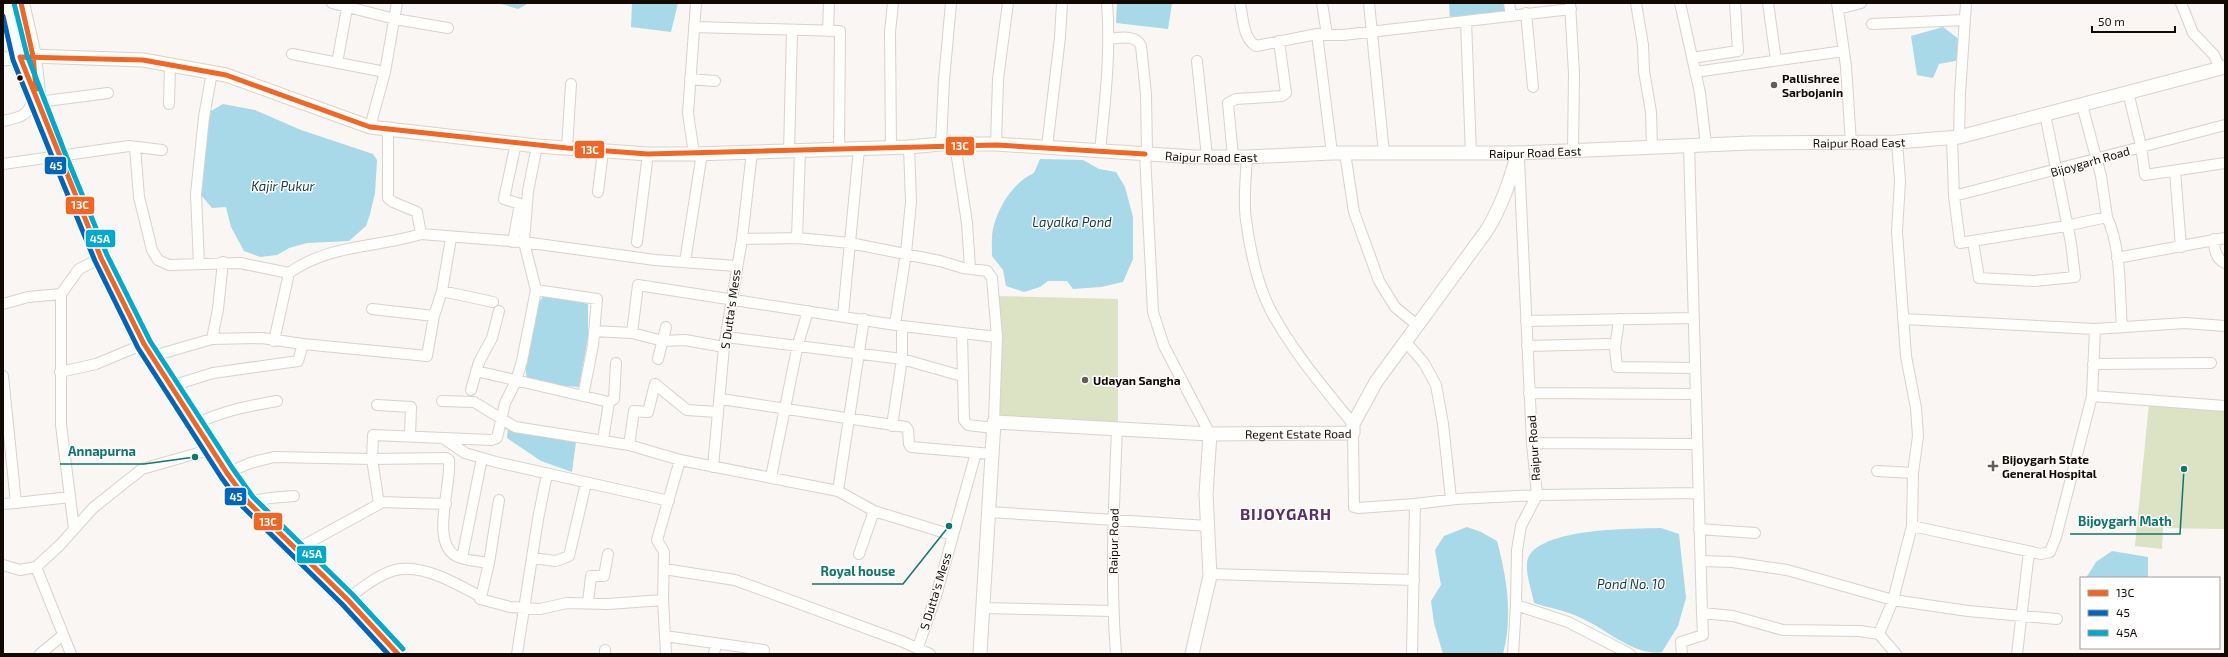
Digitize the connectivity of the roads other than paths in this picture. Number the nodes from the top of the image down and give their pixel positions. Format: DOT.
graph roads {
  1 [pos="7,3"];
  2 [pos="21,3"];
  3 [pos="332,3"];
  4 [pos="397,3"];
  5 [pos="696,3"];
  6 [pos="829,3"];
  7 [pos="893,3"];
  8 [pos="950,3"];
  9 [pos="1008,3"];
  10 [pos="1062,3"];
  11 [pos="1107,3"];
  12 [pos="1240,3"];
  13 [pos="1322,3"];
  14 [pos="1368,3"];
  15 [pos="1509,3"];
  16 [pos="1636,3"];
  17 [pos="1680,3"];
  18 [pos="1736,3"];
  19 [pos="1768,3"];
  20 [pos="1861,3"];
  21 [pos="1966,3"];
  22 [pos="2180,3"];
  23 [pos="347,5"];
  24 [pos="1570,6"];
  25 [pos="1838,6"];
  26 [pos="1526,13"];
  27 [pos="1511,15"];
  28 [pos="395,19"];
  29 [pos="1965,20"];
  30 [pos="1466,21"];
  31 [pos="1872,24"];
  32 [pos="694,27"];
  33 [pos="448,28"];
  34 [pos="792,31"];
  35 [pos="828,32"];
  36 [pos="1372,32"];
  37 [pos="1322,34"];
  38 [pos="1108,39"];
  39 [pos="1279,42"];
  40 [pos="1844,51"];
  41 [pos="292,54"];
  42 [pos="27,56"];
  43 [pos="1692,58"];
  44 [pos="3,59"];
  45 [pos="1197,60"];
  46 [pos="1776,60"];
  47 [pos="337,63"];
  48 [pos="170,64"];
  49 [pos="2222,68"];
  50 [pos="212,72"];
  51 [pos="385,72"];
  52 [pos="1695,72"];
  53 [pos="690,79"];
  54 [pos="715,81"];
  55 [pos="571,84"];
  56 [pos="1533,86"];
  57 [pos="2128,92"];
  58 [pos="108,93"];
  59 [pos="36,99"];
  60 [pos="169,104"];
  61 [pos="2082,105"];
  62 [pos="2045,114"];
  63 [pos="3,121"];
  64 [pos="2225,125"];
  65 [pos="370,127"];
  66 [pos="388,130"];
  67 [pos="1955,138"];
  68 [pos="1897,142"];
  69 [pos="516,143"];
  70 [pos="1851,143"];
  71 [pos="941,144"];
  72 [pos="955,144"];
  73 [pos="996,144"];
  74 [pos="1689,145"];
  75 [pos="1706,145"];
  76 [pos="537,146"];
  77 [pos="2141,146"];
  78 [pos="135,147"];
  79 [pos="909,147"];
  80 [pos="1047,147"];
  81 [pos="1652,147"];
  82 [pos="567,148"];
  83 [pos="891,148"];
  84 [pos="839,149"];
  85 [pos="859,149"];
  86 [pos="162,150"];
  87 [pos="603,151"];
  88 [pos="795,151"];
  89 [pos="1100,151"];
  90 [pos="1573,151"];
  91 [pos="752,152"];
  92 [pos="1332,153"];
  93 [pos="1345,153"];
  94 [pos="1384,153"];
  95 [pos="1518,153"];
  96 [pos="648,154"];
  97 [pos="698,154"];
  98 [pos="1146,154"];
  99 [pos="1471,154"];
  100 [pos="59,156"];
  101 [pos="1207,157"];
  102 [pos="1233,157"];
  103 [pos="1247,157"];
  104 [pos="2098,159"];
  105 [pos="2225,163"];
  106 [pos="3,164"];
  107 [pos="2055,170"];
  108 [pos="2175,171"];
  109 [pos="598,192"];
  110 [pos="1954,196"];
  111 [pos="2107,217"];
  112 [pos="2066,226"];
  113 [pos="421,234"];
  114 [pos="451,238"];
  115 [pos="797,238"];
  116 [pos="2225,238"];
  117 [pos="742,239"];
  118 [pos="2214,239"];
  119 [pos="1974,241"];
  120 [pos="513,242"];
  121 [pos="524,242"];
  122 [pos="638,242"];
  123 [pos="850,243"];
  124 [pos="2181,247"];
  125 [pos="906,253"];
  126 [pos="101,258"];
  127 [pos="2117,258"];
  128 [pos="223,262"];
  129 [pos="685,262"];
  130 [pos="2225,263"];
  131 [pos="199,264"];
  132 [pos="736,266"];
  133 [pos="970,268"];
  134 [pos="290,273"];
  135 [pos="536,290"];
  136 [pos="442,292"];
  137 [pos="61,294"];
  138 [pos="731,299"];
  139 [pos="493,302"];
  140 [pos="3,304"];
  141 [pos="372,309"];
  142 [pos="499,311"];
  143 [pos="808,311"];
  144 [pos="843,315"];
  145 [pos="434,316"];
  146 [pos="1694,318"];
  147 [pos="864,319"];
  148 [pos="1619,319"];
  149 [pos="1903,319"];
  150 [pos="1526,321"];
  151 [pos="899,325"];
  152 [pos="1417,325"];
  153 [pos="2225,326"];
  154 [pos="666,327"];
  155 [pos="2122,327"];
  156 [pos="2095,329"];
  157 [pos="594,331"];
  158 [pos="962,333"];
  159 [pos="632,334"];
  160 [pos="997,337"];
  161 [pos="212,339"];
  162 [pos="274,341"];
  163 [pos="663,341"];
  164 [pos="725,342"];
  165 [pos="1405,342"];
  166 [pos="303,344"];
  167 [pos="798,344"];
  168 [pos="1608,344"];
  169 [pos="1527,346"];
  170 [pos="148,350"];
  171 [pos="859,354"];
  172 [pos="658,359"];
  173 [pos="902,359"];
  174 [pos="2212,362"];
  175 [pos="616,363"];
  176 [pos="2093,364"];
  177 [pos="1694,368"];
  178 [pos="476,370"];
  179 [pos="60,372"];
  180 [pos="3,376"];
  181 [pos="962,376"];
  182 [pos="516,381"];
  183 [pos="171,386"];
  184 [pos="471,390"];
  185 [pos="1529,393"];
  186 [pos="1695,394"];
  187 [pos="583,396"];
  188 [pos="2092,396"];
  189 [pos="721,399"];
  190 [pos="276,401"];
  191 [pos="442,401"];
  192 [pos="609,402"];
  193 [pos="377,405"];
  194 [pos="2225,406"];
  195 [pos="785,409"];
  196 [pos="717,412"];
  197 [pos="848,418"];
  198 [pos="501,419"];
  199 [pos="196,424"];
  200 [pos="993,425"];
  201 [pos="892,426"];
  202 [pos="1117,429"];
  203 [pos="1353,429"];
  204 [pos="1210,434"];
  205 [pos="410,436"];
  206 [pos="443,438"];
  207 [pos="603,440"];
  208 [pos="1532,443"];
  209 [pos="1696,444"];
  210 [pos="629,445"];
  211 [pos="212,449"];
  212 [pos="976,453"];
  213 [pos="992,454"];
  214 [pos="482,458"];
  215 [pos="372,459"];
  216 [pos="680,460"];
  217 [pos="713,467"];
  218 [pos="1877,471"];
  219 [pos="227,473"];
  220 [pos="1913,473"];
  221 [pos="547,474"];
  222 [pos="771,477"];
  223 [pos="586,483"];
  224 [pos="838,491"];
  225 [pos="1698,493"];
  226 [pos="1537,495"];
  227 [pos="294,496"];
  228 [pos="70,497"];
  229 [pos="1451,499"];
  230 [pos="499,500"];
  231 [pos="248,502"];
  232 [pos="379,502"];
  233 [pos="669,502"];
  234 [pos="16,503"];
  235 [pos="3,504"];
  236 [pos="446,504"];
  237 [pos="1415,504"];
  238 [pos="874,511"];
  239 [pos="990,512"];
  240 [pos="1113,519"];
  241 [pos="1208,526"];
  242 [pos="1912,526"];
  243 [pos="1699,529"];
  244 [pos="74,530"];
  245 [pos="1755,533"];
  246 [pos="952,535"];
  247 [pos="297,549"];
  248 [pos="2029,552"];
  249 [pos="608,554"];
  250 [pos="859,554"];
  251 [pos="462,558"];
  252 [pos="532,558"];
  253 [pos="1701,561"];
  254 [pos="489,563"];
  255 [pos="3,565"];
  256 [pos="36,567"];
  257 [pos="664,569"];
  258 [pos="1210,574"];
  259 [pos="1414,580"];
  260 [pos="481,597"];
  261 [pos="347,599"];
  262 [pos="663,600"];
  263 [pos="1893,600"];
  264 [pos="588,602"];
  265 [pos="1516,605"];
  266 [pos="524,608"];
  267 [pos="982,608"];
  268 [pos="1112,611"];
  269 [pos="1702,613"];
  270 [pos="2022,616"];
  271 [pos="2056,619"];
  272 [pos="1879,634"];
  273 [pos="63,635"];
  274 [pos="665,636"];
  275 [pos="716,643"];
  276 [pos="918,647"];
  277 [pos="1625,653"];
  278 [pos="40,654"];
  279 [pos="70,654"];
  280 [pos="398,654"];
  281 [pos="517,654"];
  282 [pos="666,654"];
  283 [pos="714,654"];
  284 [pos="762,654"];
  285 [pos="930,654"];
  286 [pos="980,654"];
  287 [pos="1116,654"];
  288 [pos="1192,654"];
  289 [pos="1412,654"];
  290 [pos="1513,654"];
  291 [pos="1682,654"];
  292 [pos="1896,654"];
  293 [pos="2017,654"];
  1 -- 42 [label="main road"];
  2 -- 42 [label="main road"];
  3 -- 23 [label="street"];
  4 -- 28 [label="street"];
  5 -- 32 [label="street"];
  6 -- 35 [label="street"];
  7 -- 83 [label="street"];
  8 -- 71 [label="street"];
  9 -- 73 [label="street"];
  10 -- 80 [label="street"];
  11 -- 38 [label="street"];
  12 -- 39 [label="street"];
  13 -- 37 [label="street"];
  14 -- 36 [label="street"];
  15 -- 27 [label="street"];
  16 -- 81 [label="street"];
  17 -- 43 [label="street"];
  18 -- 43 [label="street"];
  19 -- 46 [label="street"];
  20 -- 25 [label="street"];
  21 -- 29 [label="street"];
  22 -- 49 [label="street"];
  23 -- 28 [label="street"];
  23 -- 47 [label="street"];
  24 -- 26 [label="street"];
  24 -- 90 [label="street"];
  25 -- 40 [label="street"];
  26 -- 27 [label="street"];
  26 -- 56 [label="street"];
  27 -- 30 [label="street"];
  28 -- 33 [label="street"];
  28 -- 51 [label="street"];
  29 -- 31 [label="street"];
  29 -- 67 [label="street"];
  30 -- 36 [label="street"];
  30 -- 99 [label="street"];
  32 -- 34 [label="street"];
  32 -- 53 [label="street"];
  34 -- 35 [label="street"];
  34 -- 88 [label="street"];
  35 -- 84 [label="street"];
  36 -- 37 [label="street"];
  36 -- 94 [label="street"];
  37 -- 39 [label="street"];
  37 -- 92 [label="street"];
  38 -- 89 [label="street"];
  38 -- 98 [label="street"];
  39 -- 102 [label="street"];
  40 -- 46 [label="street"];
  40 -- 70 [label="street"];
  41 -- 47 [label="street"];
  42 -- 44 [label="street, Raipur Road East"];
  42 -- 48 [label="street, Raipur Road East"];
  42 -- 59 [label="main road"];
  43 -- 52 [label="street"];
  45 -- 101 [label="street"];
  46 -- 52 [label="street"];
  47 -- 51 [label="street"];
  48 -- 50 [label="street, Raipur Road East"];
  48 -- 60 [label="street"];
  49 -- 57 [label="street, Raipur Road East"];
  50 -- 65 [label="street, Raipur Road East"];
  50 -- 131 [label="street"];
  51 -- 65 [label="street"];
  52 -- 75 [label="street"];
  53 -- 54 [label="street"];
  53 -- 97 [label="street"];
  55 -- 82 [label="street"];
  57 -- 61 [label="street, Raipur Road East"];
  57 -- 77 [label="street"];
  58 -- 59 [label="street"];
  59 -- 63 [label="street"];
  59 -- 100 [label="main road"];
  61 -- 62 [label="street, Raipur Road East"];
  61 -- 104 [label="street"];
  62 -- 67 [label="street, Raipur Road East"];
  62 -- 107 [label="street"];
  64 -- 77 [label="street, Bijoygarh Road"];
  65 -- 66 [label="street, Raipur Road East"];
  66 -- 69 [label="street, Raipur Road East"];
  66 -- 113 [label="street"];
  67 -- 68 [label="street, Raipur Road East"];
  67 -- 110 [label="street"];
  68 -- 70 [label="street, Raipur Road East"];
  68 -- 149 [label="street"];
  69 -- 76 [label="street, Raipur Road East"];
  69 -- 120 [label="street"];
  70 -- 75 [label="street, Raipur Road East"];
  71 -- 72 [label="street, Raipur Road East"];
  71 -- 79 [label="street, Raipur Road East"];
  72 -- 73 [label="street, Raipur Road East"];
  72 -- 133 [label="street"];
  73 -- 80 [label="street, Raipur Road East"];
  74 -- 75 [label="street, Raipur Road East"];
  74 -- 81 [label="street, Raipur Road East"];
  74 -- 146 [label="street"];
  76 -- 82 [label="street, Raipur Road East"];
  76 -- 121 [label="street"];
  77 -- 104 [label="street, Bijoygarh Road"];
  77 -- 108 [label="street"];
  78 -- 86 [label="street"];
  78 -- 100 [label="street"];
  78 -- 131 [label="street"];
  79 -- 83 [label="street, Raipur Road East"];
  79 -- 125 [label="street"];
  80 -- 89 [label="street, Raipur Road East"];
  81 -- 90 [label="street, Raipur Road East"];
  82 -- 87 [label="street, Raipur Road East"];
  83 -- 85 [label="street, Raipur Road East"];
  84 -- 85 [label="street, Raipur Road East"];
  84 -- 88 [label="street, Raipur Road East"];
  85 -- 123 [label="street"];
  87 -- 96 [label="street, Raipur Road East"];
  87 -- 109 [label="street"];
  88 -- 91 [label="street, Raipur Road East"];
  88 -- 115 [label="street"];
  89 -- 98 [label="street, Raipur Road East"];
  90 -- 95 [label="street, Raipur Road East"];
  91 -- 97 [label="street, Raipur Road East"];
  91 -- 117 [label="street, S Dutta's Mess"];
  92 -- 93 [label="street, Raipur Road East"];
  92 -- 103 [label="street, Raipur Road East"];
  93 -- 94 [label="street, Raipur Road East"];
  93 -- 152 [label="street"];
  94 -- 99 [label="street, Raipur Road East"];
  95 -- 99 [label="street, Raipur Road East"];
  95 -- 150 [label="street, Raipur Road"];
  95 -- 152 [label="street, Regent Estate Road"];
  96 -- 97 [label="street, Raipur Road East"];
  96 -- 122 [label="street"];
  97 -- 129 [label="street"];
  98 -- 101 [label="street, Raipur Road East"];
  98 -- 204 [label="street"];
  100 -- 106 [label="street"];
  100 -- 126 [label="main road"];
  101 -- 102 [label="street, Raipur Road East"];
  102 -- 103 [label="street, Raipur Road East"];
  103 -- 203 [label="street"];
  104 -- 107 [label="street, Bijoygarh Road"];
  104 -- 111 [label="street"];
  105 -- 108 [label="street"];
  107 -- 110 [label="street, Bijoygarh Road"];
  107 -- 112 [label="street"];
  108 -- 124 [label="street"];
  110 -- 119 [label="street"];
  111 -- 112 [label="street"];
  111 -- 127 [label="street"];
  112 -- 119 [label="street"];
  112 -- 119 [label="street"];
  113 -- 114 [label="street"];
  113 -- 134 [label="street"];
  114 -- 120 [label="street"];
  114 -- 136 [label="street"];
  115 -- 117 [label="street"];
  115 -- 123 [label="street"];
  116 -- 118 [label="street"];
  117 -- 132 [label="street, S Dutta's Mess"];
  118 -- 124 [label="street"];
  118 -- 130 [label="street"];
  120 -- 121 [label="street"];
  121 -- 129 [label="street"];
  121 -- 135 [label="street"];
  123 -- 125 [label="street"];
  123 -- 144 [label="street"];
  124 -- 127 [label="street"];
  125 -- 133 [label="street"];
  125 -- 151 [label="street"];
  126 -- 137 [label="street"];
  126 -- 170 [label="main road"];
  127 -- 155 [label="street"];
  128 -- 131 [label="street"];
  128 -- 134 [label="street"];
  128 -- 161 [label="street"];
  129 -- 132 [label="street"];
  132 -- 138 [label="street, S Dutta's Mess"];
  133 -- 160 [label="street"];
  134 -- 162 [label="street"];
  135 -- 157 [label="street"];
  135 -- 182 [label="street"];
  136 -- 139 [label="street"];
  136 -- 145 [label="street"];
  137 -- 140 [label="street"];
  137 -- 179 [label="street"];
  138 -- 143 [label="street"];
  138 -- 159 [label="street"];
  138 -- 164 [label="street, S Dutta's Mess"];
  141 -- 145 [label="street"];
  142 -- 178 [label="street"];
  143 -- 144 [label="street"];
  143 -- 167 [label="street"];
  144 -- 147 [label="street"];
  145 -- 166 [label="street"];
  146 -- 148 [label="street"];
  146 -- 177 [label="street"];
  147 -- 151 [label="street"];
  147 -- 171 [label="street"];
  148 -- 150 [label="street"];
  148 -- 177 [label="street"];
  149 -- 156 [label="street"];
  149 -- 220 [label="street"];
  150 -- 169 [label="street, Raipur Road"];
  151 -- 158 [label="street"];
  151 -- 173 [label="street"];
  152 -- 165 [label="street, Regent Estate Road"];
  153 -- 155 [label="street"];
  154 -- 163 [label="street"];
  155 -- 156 [label="street"];
  156 -- 176 [label="street"];
  157 -- 159 [label="street"];
  157 -- 187 [label="street"];
  158 -- 160 [label="street"];
  158 -- 181 [label="street"];
  159 -- 163 [label="street"];
  160 -- 200 [label="street"];
  161 -- 162 [label="street"];
  161 -- 170 [label="street"];
  162 -- 166 [label="street"];
  163 -- 164 [label="street"];
  163 -- 172 [label="street"];
  164 -- 167 [label="street"];
  164 -- 189 [label="street, S Dutta's Mess"];
  165 -- 203 [label="street, Regent Estate Road"];
  165 -- 229 [label="street"];
  166 -- 183 [label="street"];
  167 -- 171 [label="street"];
  167 -- 195 [label="street"];
  168 -- 169 [label="street"];
  169 -- 185 [label="street, Raipur Road"];
  170 -- 179 [label="street"];
  170 -- 183 [label="main road"];
  171 -- 173 [label="street"];
  171 -- 197 [label="street"];
  173 -- 181 [label="street"];
  173 -- 201 [label="street"];
  174 -- 176 [label="street"];
  175 -- 192 [label="street"];
  176 -- 188 [label="street"];
  177 -- 186 [label="street"];
  178 -- 182 [label="street"];
  178 -- 184 [label="street"];
  179 -- 228 [label="street"];
  180 -- 234 [label="street"];
  181 -- 200 [label="street"];
  182 -- 187 [label="street"];
  182 -- 198 [label="street"];
  183 -- 199 [label="main road"];
  185 -- 186 [label="street"];
  185 -- 208 [label="street, Raipur Road"];
  186 -- 209 [label="street"];
  187 -- 192 [label="street"];
  188 -- 194 [label="street"];
  188 -- 248 [label="street"];
  189 -- 195 [label="street"];
  189 -- 196 [label="street, S Dutta's Mess"];
  190 -- 199 [label="street"];
  191 -- 198 [label="street"];
  192 -- 207 [label="street"];
  193 -- 205 [label="street"];
  195 -- 197 [label="street"];
  195 -- 222 [label="street"];
  196 -- 210 [label="street"];
  196 -- 217 [label="street, S Dutta's Mess"];
  197 -- 201 [label="street"];
  197 -- 224 [label="street"];
  198 -- 206 [label="street"];
  198 -- 207 [label="street"];
  199 -- 211 [label="main road"];
  200 -- 202 [label="street, Regent Estate Road"];
  200 -- 213 [label="street"];
  201 -- 212 [label="street"];
  202 -- 204 [label="street, Regent Estate Road"];
  202 -- 240 [label="street, Raipur Road"];
  203 -- 204 [label="street, Regent Estate Road"];
  203 -- 237 [label="street, Raipur Road"];
  204 -- 241 [label="street"];
  205 -- 206 [label="street"];
  205 -- 215 [label="street"];
  206 -- 214 [label="street"];
  207 -- 210 [label="street"];
  208 -- 209 [label="street"];
  208 -- 226 [label="street, Raipur Road"];
  209 -- 225 [label="street"];
  210 -- 216 [label="street"];
  211 -- 219 [label="main road"];
  211 -- 244 [label="street"];
  212 -- 213 [label="street"];
  212 -- 246 [label="street, S Dutta's Mess"];
  213 -- 239 [label="street"];
  214 -- 221 [label="street"];
  214 -- 251 [label="street"];
  215 -- 219 [label="street"];
  215 -- 232 [label="street"];
  215 -- 236 [label="street"];
  216 -- 217 [label="street"];
  216 -- 233 [label="street"];
  217 -- 222 [label="street"];
  218 -- 220 [label="street"];
  219 -- 231 [label="main road"];
  220 -- 242 [label="street"];
  221 -- 223 [label="street"];
  221 -- 252 [label="street"];
  222 -- 224 [label="street"];
  223 -- 233 [label="street"];
  223 -- 252 [label="street"];
  224 -- 238 [label="street"];
  225 -- 226 [label="street"];
  225 -- 243 [label="street"];
  226 -- 229 [label="street, Raipur Road"];
  226 -- 265 [label="street"];
  227 -- 231 [label="street"];
  228 -- 234 [label="street"];
  228 -- 244 [label="street"];
  229 -- 237 [label="street, Raipur Road"];
  230 -- 254 [label="street"];
  231 -- 247 [label="main road"];
  232 -- 236 [label="street"];
  232 -- 247 [label="street"];
  233 -- 257 [label="street"];
  234 -- 235 [label="street"];
  236 -- 251 [label="street"];
  237 -- 259 [label="street"];
  238 -- 246 [label="street"];
  238 -- 250 [label="street"];
  239 -- 240 [label="street"];
  239 -- 267 [label="street"];
  240 -- 241 [label="street"];
  240 -- 268 [label="street, Raipur Road"];
  241 -- 258 [label="street"];
  242 -- 248 [label="street"];
  242 -- 263 [label="street"];
  243 -- 245 [label="street"];
  243 -- 253 [label="street"];
  244 -- 256 [label="street"];
  246 -- 276 [label="street, S Dutta's Mess"];
  247 -- 261 [label="main road"];
  248 -- 270 [label="street"];
  249 -- 264 [label="street"];
  251 -- 254 [label="street"];
  252 -- 266 [label="street"];
  253 -- 263 [label="street"];
  253 -- 269 [label="street"];
  254 -- 260 [label="street"];
  255 -- 256 [label="street"];
  256 -- 273 [label="street"];
  257 -- 262 [label="street"];
  257 -- 276 [label="street"];
  258 -- 259 [label="street"];
  258 -- 288 [label="street"];
  259 -- 289 [label="street"];
  260 -- 261 [label="street"];
  260 -- 266 [label="street"];
  261 -- 280 [label="main road"];
  262 -- 264 [label="street"];
  262 -- 274 [label="street"];
  263 -- 270 [label="street"];
  263 -- 272 [label="street"];
  264 -- 266 [label="street"];
  265 -- 277 [label="street"];
  265 -- 290 [label="street"];
  266 -- 281 [label="street"];
  267 -- 268 [label="street"];
  267 -- 286 [label="street"];
  268 -- 287 [label="street, Raipur Road"];
  269 -- 272 [label="street"];
  269 -- 291 [label="street"];
  270 -- 271 [label="street"];
  270 -- 293 [label="street"];
  272 -- 292 [label="street"];
  273 -- 278 [label="street"];
  273 -- 279 [label="street"];
  274 -- 275 [label="street"];
  274 -- 282 [label="street"];
  275 -- 283 [label="street"];
  275 -- 284 [label="street"];
  276 -- 285 [label="street"];
}
